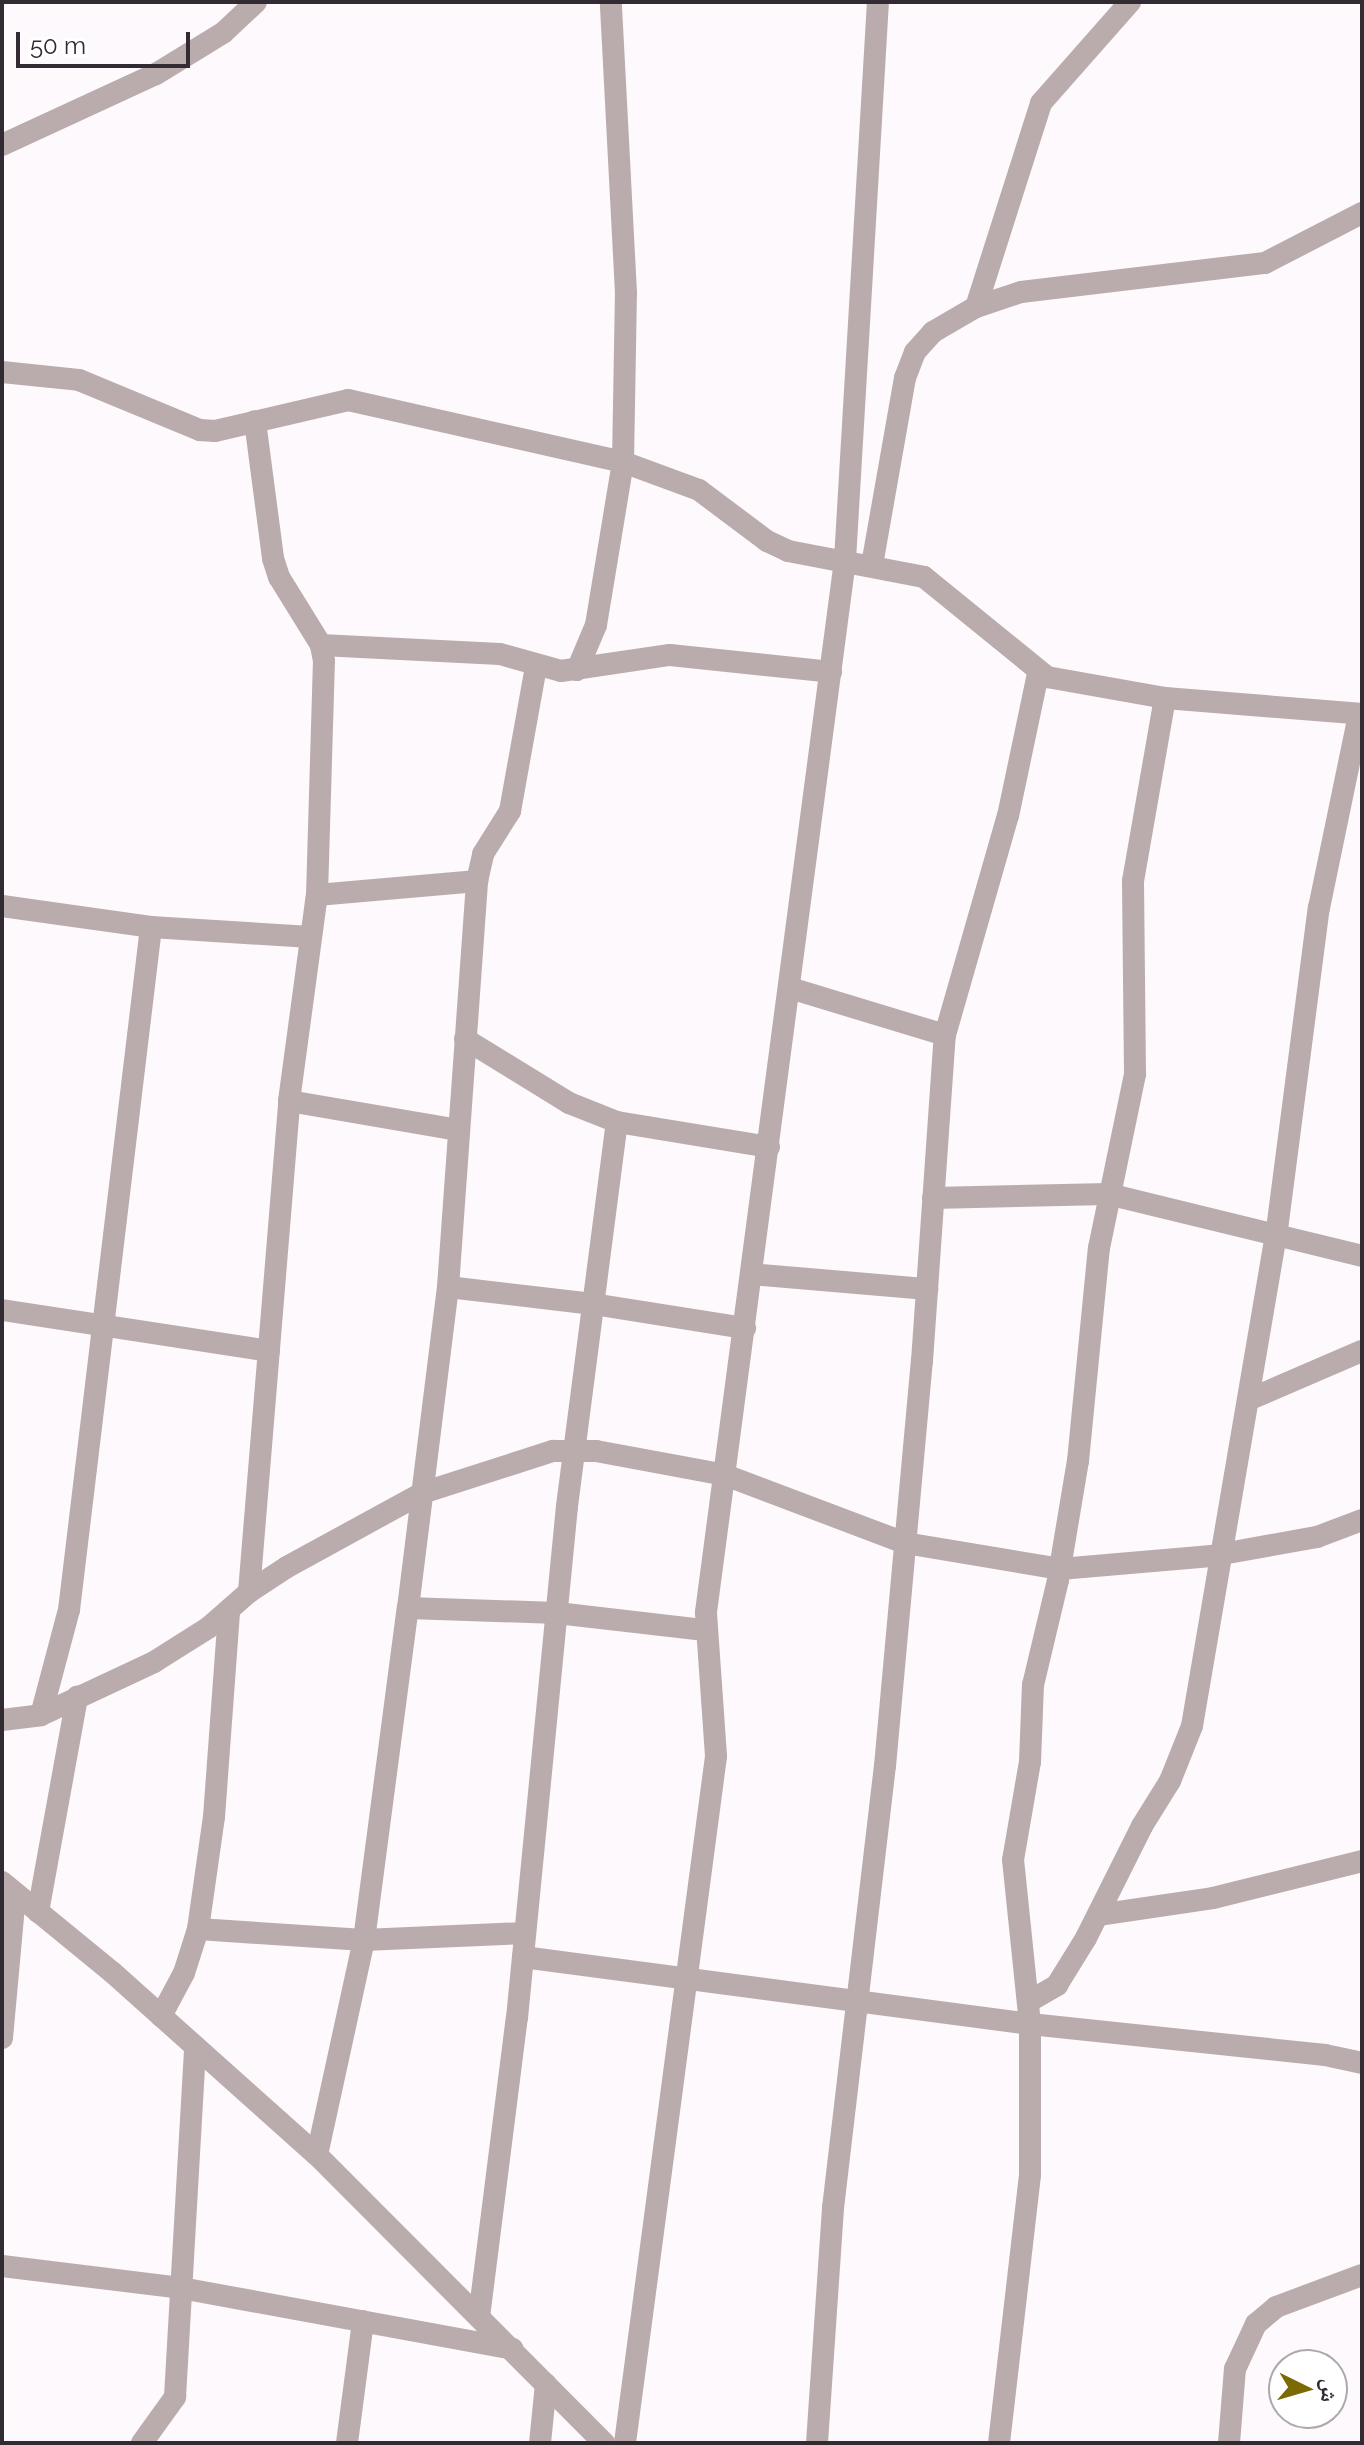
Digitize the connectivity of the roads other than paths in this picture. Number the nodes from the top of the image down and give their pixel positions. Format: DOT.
graph roads {
  1 [pos="256,2"];
  2 [pos="611,2"];
  3 [pos="878,2"];
  4 [pos="1130,2"];
  5 [pos="2,145"];
  6 [pos="1362,213"];
  7 [pos="976,307"];
  8 [pos="2,372"];
  9 [pos="255,421"];
  10 [pos="623,462"];
  11 [pos="845,560"];
  12 [pos="872,565"];
  13 [pos="321,645"];
  14 [pos="536,666"];
  15 [pos="577,670"];
  16 [pos="831,672"];
  17 [pos="1038,674"];
  18 [pos="1165,698"];
  19 [pos="1361,714"];
  20 [pos="477,881"];
  21 [pos="317,895"];
  22 [pos="2,906"];
  23 [pos="151,927"];
  24 [pos="311,937"];
  25 [pos="790,988"];
  26 [pos="945,1035"];
  27 [pos="465,1039"];
  28 [pos="289,1101"];
  29 [pos="617,1122"];
  30 [pos="458,1130"];
  31 [pos="769,1147"];
  32 [pos="1108,1194"];
  33 [pos="933,1198"];
  34 [pos="1276,1237"];
  35 [pos="1362,1256"];
  36 [pos="751,1274"];
  37 [pos="448,1287"];
  38 [pos="927,1289"];
  39 [pos="593,1304"];
  40 [pos="2,1310"];
  41 [pos="102,1327"];
  42 [pos="745,1328"];
  43 [pos="269,1351"];
  44 [pos="1362,1351"];
  45 [pos="1248,1400"];
  46 [pos="574,1449"];
  47 [pos="725,1475"];
  48 [pos="422,1493"];
  49 [pos="1362,1520"];
  50 [pos="905,1543"];
  51 [pos="1221,1554"];
  52 [pos="1060,1569"];
  53 [pos="249,1592"];
  54 [pos="408,1608"];
  55 [pos="229,1611"];
  56 [pos="557,1613"];
  57 [pos="705,1630"];
  58 [pos="77,1697"];
  59 [pos="41,1715"];
  60 [pos="2,1720"];
  61 [pos="1362,1861"];
  62 [pos="8,1888"];
  63 [pos="38,1912"];
  64 [pos="1098,1915"];
  65 [pos="198,1929"];
  66 [pos="525,1933"];
  67 [pos="364,1940"];
  68 [pos="523,1957"];
  69 [pos="684,1976"];
  70 [pos="858,2001"];
  71 [pos="1029,2013"];
  72 [pos="161,2016"];
  73 [pos="2,2038"];
  74 [pos="195,2047"];
  75 [pos="1362,2063"];
  76 [pos="317,2155"];
  77 [pos="2,2266"];
  78 [pos="1362,2275"];
  79 [pos="181,2288"];
  80 [pos="479,2317"];
  81 [pos="363,2321"];
  82 [pos="512,2349"];
  83 [pos="546,2384"];
  84 [pos="142,2443"];
  85 [pos="347,2443"];
  86 [pos="540,2443"];
  87 [pos="604,2443"];
  88 [pos="625,2443"];
  89 [pos="817,2443"];
  90 [pos="999,2443"];
  91 [pos="1229,2443"];
  1 -- 5 [label="street"];
  2 -- 10 [label="street"];
  3 -- 11 [label="street"];
  4 -- 7 [label="street"];
  6 -- 7 [label="street"];
  7 -- 12 [label="street"];
  8 -- 9 [label="street"];
  9 -- 10 [label="street"];
  9 -- 13 [label="street"];
  10 -- 11 [label="street"];
  10 -- 15 [label="street"];
  11 -- 12 [label="street"];
  11 -- 16 [label="street"];
  12 -- 17 [label="street"];
  13 -- 14 [label="street"];
  13 -- 21 [label="street"];
  14 -- 15 [label="street"];
  14 -- 20 [label="street"];
  15 -- 16 [label="street"];
  16 -- 25 [label="street"];
  17 -- 18 [label="street"];
  17 -- 26 [label="street"];
  18 -- 19 [label="street"];
  18 -- 32 [label="street"];
  19 -- 34 [label="street"];
  20 -- 21 [label="street"];
  20 -- 27 [label="street"];
  21 -- 24 [label="street"];
  22 -- 23 [label="street"];
  23 -- 24 [label="street"];
  23 -- 41 [label="street"];
  24 -- 28 [label="street"];
  25 -- 26 [label="street"];
  25 -- 31 [label="street"];
  26 -- 33 [label="street"];
  27 -- 29 [label="street"];
  27 -- 30 [label="street"];
  28 -- 30 [label="street"];
  28 -- 43 [label="street"];
  29 -- 31 [label="street"];
  29 -- 39 [label="street"];
  30 -- 37 [label="street"];
  31 -- 36 [label="street"];
  32 -- 33 [label="street"];
  32 -- 34 [label="street"];
  32 -- 52 [label="street"];
  33 -- 38 [label="street"];
  34 -- 35 [label="street"];
  34 -- 45 [label="street"];
  36 -- 38 [label="street"];
  36 -- 42 [label="street"];
  37 -- 39 [label="street"];
  37 -- 48 [label="street"];
  38 -- 50 [label="street"];
  39 -- 42 [label="street"];
  39 -- 46 [label="street"];
  40 -- 41 [label="street"];
  41 -- 43 [label="street"];
  41 -- 59 [label="street"];
  42 -- 47 [label="street"];
  43 -- 53 [label="street"];
  44 -- 45 [label="street"];
  45 -- 51 [label="street"];
  46 -- 47 [label="street"];
  46 -- 48 [label="street"];
  46 -- 56 [label="street"];
  47 -- 50 [label="street"];
  47 -- 57 [label="street"];
  48 -- 53 [label="street"];
  48 -- 54 [label="street"];
  49 -- 51 [label="street"];
  50 -- 52 [label="street"];
  50 -- 70 [label="street"];
  51 -- 52 [label="street"];
  51 -- 64 [label="street"];
  52 -- 71 [label="street"];
  53 -- 55 [label="street"];
  54 -- 56 [label="street"];
  54 -- 67 [label="street"];
  55 -- 58 [label="street"];
  55 -- 65 [label="street"];
  56 -- 57 [label="street"];
  56 -- 66 [label="street"];
  57 -- 69 [label="street"];
  58 -- 59 [label="street"];
  58 -- 63 [label="street"];
  59 -- 60 [label="street"];
  61 -- 64 [label="street"];
  62 -- 63 [label="street"];
  62 -- 73 [label="street"];
  63 -- 72 [label="street"];
  64 -- 71 [label="street"];
  65 -- 67 [label="street"];
  65 -- 72 [label="street"];
  66 -- 67 [label="street"];
  66 -- 68 [label="street"];
  67 -- 76 [label="street"];
  68 -- 69 [label="street"];
  68 -- 80 [label="street"];
  69 -- 70 [label="street"];
  69 -- 88 [label="street"];
  70 -- 71 [label="street"];
  70 -- 89 [label="street"];
  71 -- 75 [label="street"];
  71 -- 90 [label="street"];
  72 -- 74 [label="street"];
  74 -- 76 [label="street"];
  74 -- 79 [label="street"];
  76 -- 80 [label="street"];
  77 -- 79 [label="street"];
  78 -- 91 [label="street"];
  79 -- 81 [label="street"];
  79 -- 84 [label="street"];
  80 -- 82 [label="street"];
  81 -- 82 [label="street"];
  81 -- 85 [label="street"];
  82 -- 83 [label="street"];
  83 -- 86 [label="street"];
  83 -- 87 [label="street"];
}
